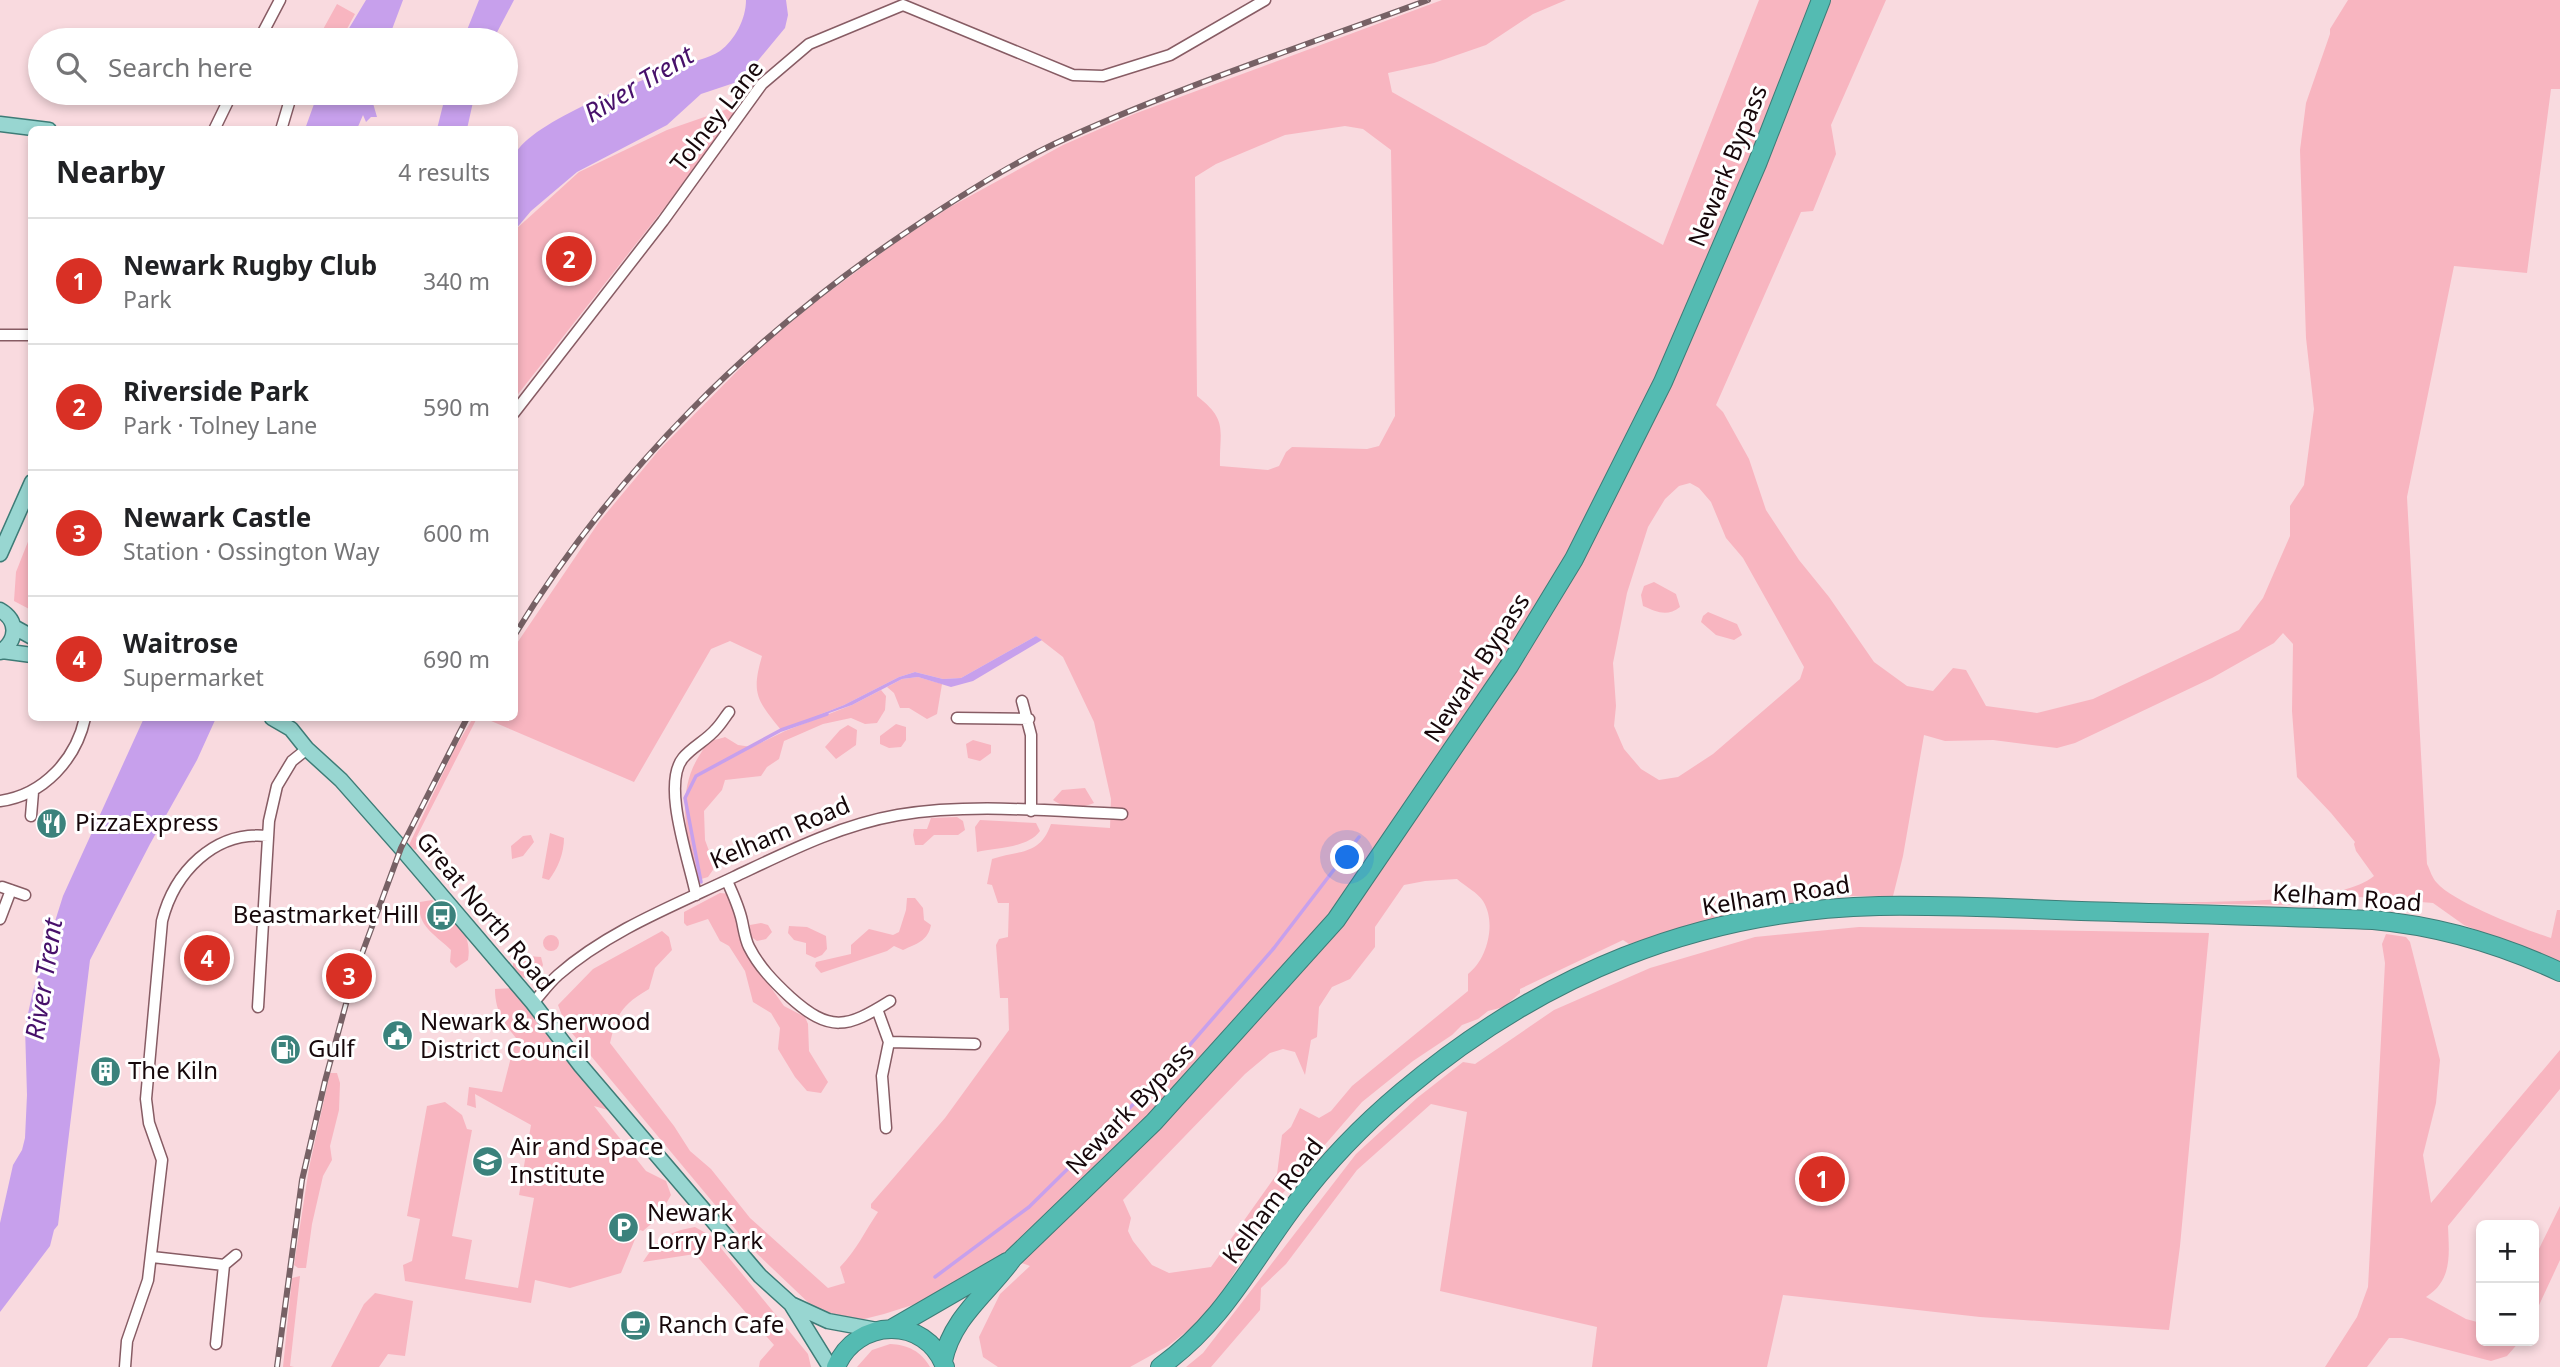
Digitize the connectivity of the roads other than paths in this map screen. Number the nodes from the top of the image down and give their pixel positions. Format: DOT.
graph roads {
  1 [pos="279,0"];
  2 [pos="1265,0"];
  3 [pos="1821,0"];
  4 [pos="907,2"];
  5 [pos="265,28"];
  6 [pos="226,105"];
  7 [pos="288,105"];
  8 [pos="0,124"];
  9 [pos="216,126"];
  10 [pos="282,126"];
  11 [pos="28,127"];
  12 [pos="0,335"];
  13 [pos="28,335"];
  14 [pos="518,408"];
  15 [pos="28,491"];
  16 [pos="0,554"];
  17 [pos="0,610"];
  18 [pos="14,627"];
  19 [pos="28,635"];
  20 [pos="1,652"];
  21 [pos="28,655"];
  22 [pos="1022,701"];
  23 [pos="729,712"];
  24 [pos="957,718"];
  25 [pos="1029,719"];
  26 [pos="84,721"];
  27 [pos="277,721"];
  28 [pos="307,749"];
  29 [pos="33,792"];
  30 [pos="0,801"];
  31 [pos="1031,811"];
  32 [pos="1122,814"];
  33 [pos="31,816"];
  34 [pos="268,836"];
  35 [pos="727,880"];
  36 [pos="25,895"];
  37 [pos="696,895"];
  38 [pos="0,919"];
  39 [pos="2560,972"];
  40 [pos="890,1001"];
  41 [pos="533,1003"];
  42 [pos="258,1007"];
  43 [pos="877,1009"];
  44 [pos="889,1042"];
  45 [pos="965,1057"];
  46 [pos="886,1128"];
  47 [pos="236,1255"];
  48 [pos="152,1257"];
  49 [pos="1013,1258"];
  50 [pos="224,1265"];
  51 [pos="791,1304"];
  52 [pos="885,1329"];
  53 [pos="216,1344"];
  54 [pos="944,1364"];
  55 [pos="125,1367"];
  56 [pos="830,1367"];
  57 [pos="835,1367"];
  58 [pos="1160,1367"];
  1 -- 5 [label="street"];
  2 -- 4 [label="street, Tolney Lane"];
  3 -- 49 [label="highway, Newark Bypass"];
  4 -- 14 [label="street, Tolney Lane"];
  6 -- 9 [label="street"];
  7 -- 10 [label="street"];
  8 -- 11 [label="main road"];
  12 -- 13 [label="street"];
  15 -- 16 [label="main road"];
  17 -- 18 [label="main road"];
  18 -- 19 [label="main road"];
  18 -- 20 [label="main road"];
  20 -- 21 [label="main road"];
  22 -- 25 [label="street"];
  23 -- 37 [label="street"];
  24 -- 25 [label="street"];
  25 -- 31 [label="street"];
  26 -- 29 [label="street"];
  27 -- 28 [label="main road, Great North Road"];
  28 -- 34 [label="street"];
  28 -- 41 [label="main road, Great North Road"];
  29 -- 30 [label="street"];
  29 -- 33 [label="street"];
  31 -- 32 [label="street, Kelham Road"];
  31 -- 35 [label="street, Kelham Road"];
  34 -- 42 [label="street"];
  34 -- 48 [label="street"];
  35 -- 37 [label="street, Kelham Road"];
  35 -- 43 [label="street"];
  36 -- 38 [label="street"];
  37 -- 41 [label="street, Kelham Road"];
  39 -- 58 [label="highway, Kelham Road"];
  40 -- 43 [label="street"];
  41 -- 51 [label="main road, Great North Road"];
  43 -- 44 [label="street"];
  44 -- 45 [label="street"];
  44 -- 46 [label="street"];
  47 -- 50 [label="street"];
  48 -- 50 [label="street"];
  48 -- 55 [label="street"];
  49 -- 52 [label="highway, Newark Bypass"];
  49 -- 54 [label="highway, Newark Bypass"];
  50 -- 53 [label="street"];
  51 -- 52 [label="main road, Great North Road"];
  51 -- 56 [label="main road, Great North Road"];
  52 -- 54 [label="highway"];
  52 -- 57 [label="highway, Newark Bypass"];
}
